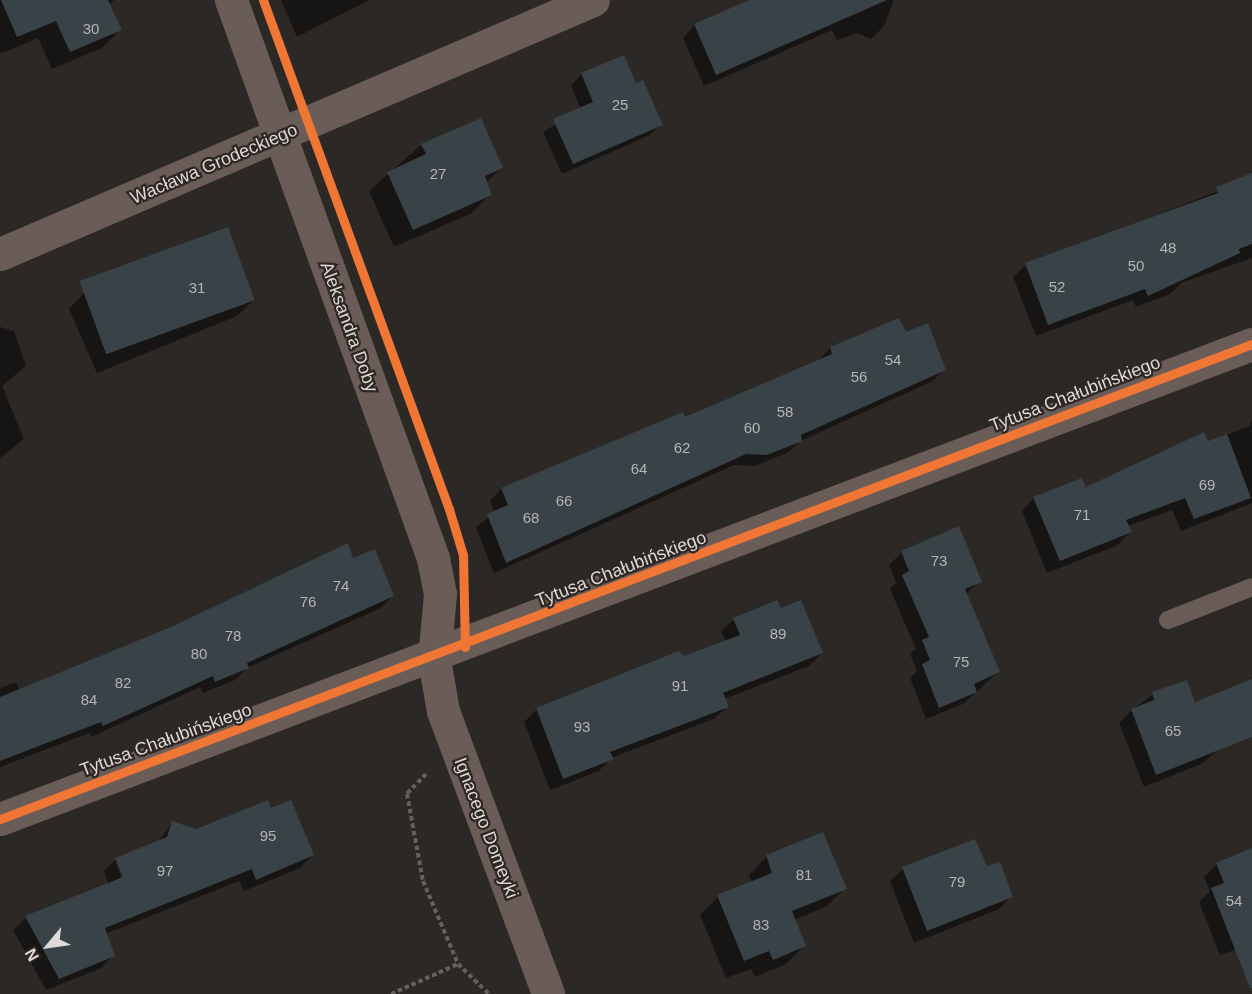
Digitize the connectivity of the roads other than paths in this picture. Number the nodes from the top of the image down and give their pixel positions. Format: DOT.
graph roads {
  1 [pos="231,0"];
  2 [pos="593,0"];
  3 [pos="282,136"];
  4 [pos="0,254"];
  5 [pos="1252,344"];
  6 [pos="1252,586"];
  7 [pos="1168,620"];
  8 [pos="434,659"];
  9 [pos="0,819"];
  10 [pos="548,994"];
  1 -- 3 [label="street, Aleksandra Doby"];
  2 -- 3 [label="street, Wacława Grodeckiego"];
  3 -- 4 [label="street, Wacława Grodeckiego"];
  3 -- 8 [label="street, Aleksandra Doby"];
  5 -- 8 [label="street, Tytusa Chałubińskiego"];
  6 -- 7 [label="lane"];
  8 -- 9 [label="street, Tytusa Chałubińskiego"];
  8 -- 10 [label="street, Ignacego Domeyki"];
}
